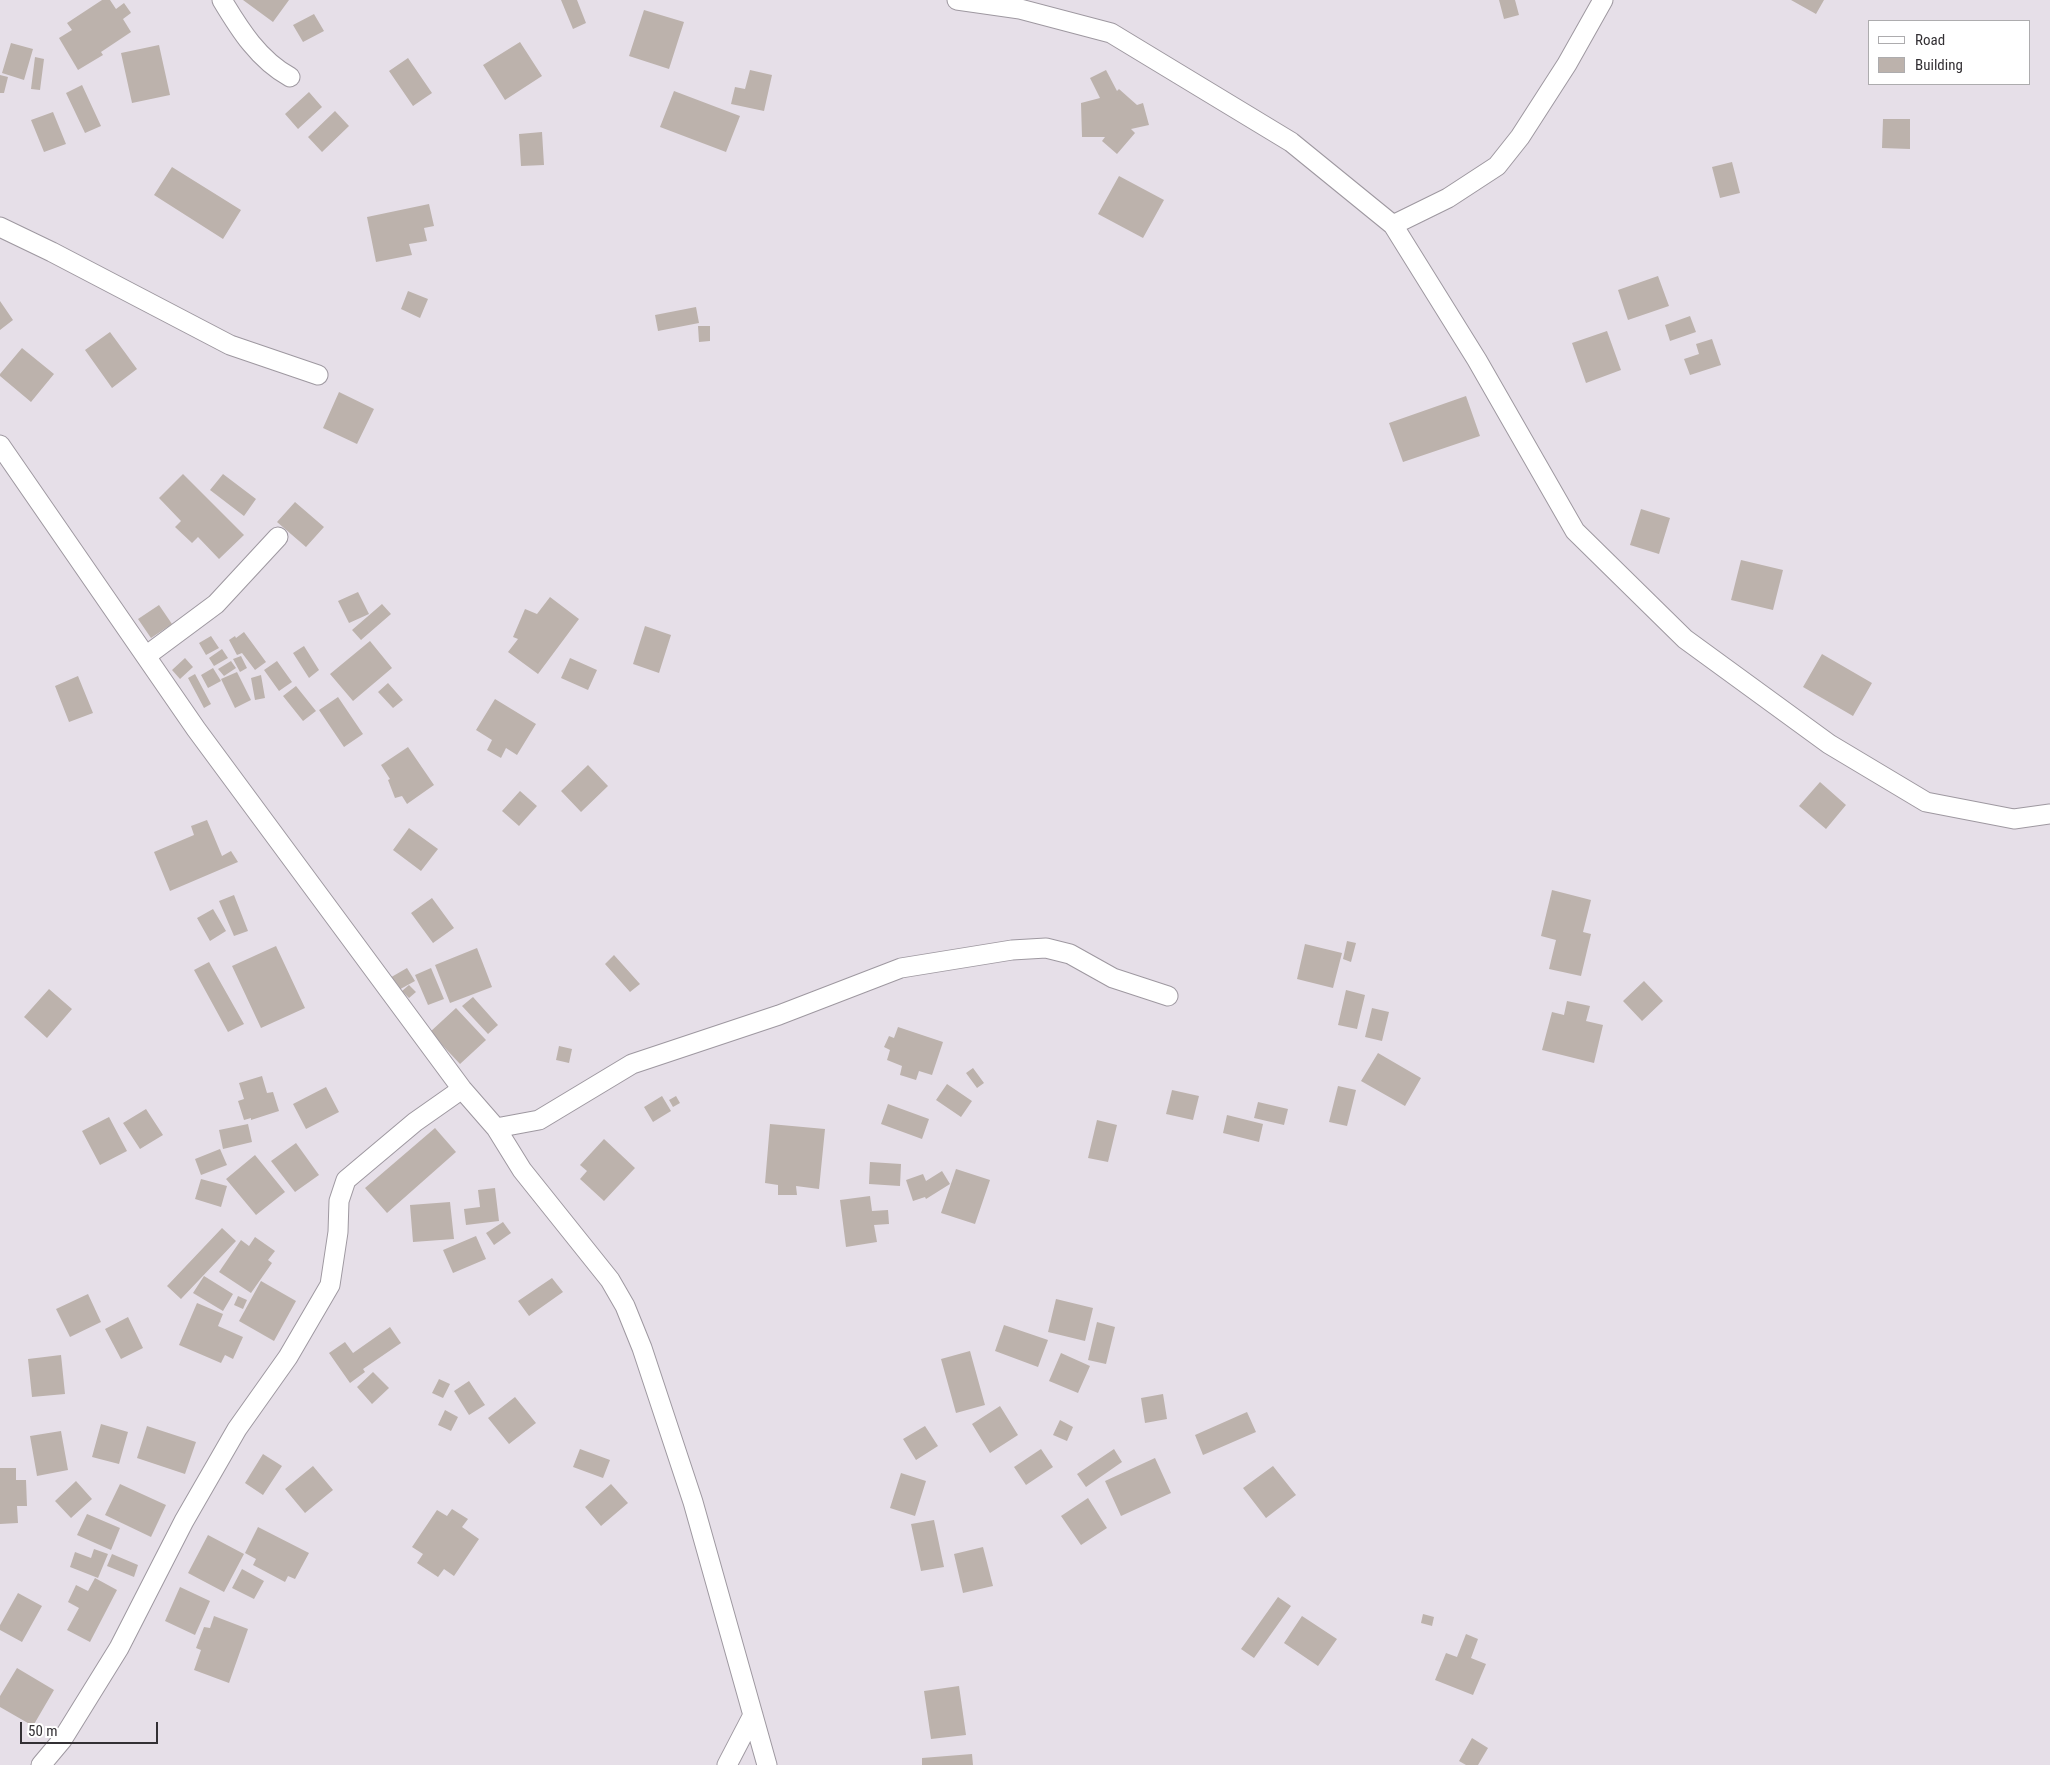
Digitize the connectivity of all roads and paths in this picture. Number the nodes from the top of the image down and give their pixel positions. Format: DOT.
graph roads {
  1 [pos="222,0"];
  2 [pos="956,0"];
  3 [pos="1603,0"];
  4 [pos="290,77"];
  5 [pos="1393,225"];
  6 [pos="0,227"];
  7 [pos="318,375"];
  8 [pos="0,445"];
  9 [pos="278,537"];
  10 [pos="146,656"];
  11 [pos="2050,814"];
  12 [pos="1168,996"];
  13 [pos="462,1089"];
  14 [pos="496,1128"];
  15 [pos="753,1715"];
  16 [pos="41,1765"];
  17 [pos="728,1765"];
  18 [pos="767,1765"];
  1 -- 4 [label="street"];
  2 -- 5 [label="street"];
  3 -- 5 [label="street"];
  5 -- 11 [label="street"];
  6 -- 7 [label="street"];
  8 -- 10 [label="street"];
  9 -- 10 [label="street"];
  10 -- 13 [label="street"];
  12 -- 14 [label="street"];
  13 -- 14 [label="street"];
  13 -- 16 [label="street"];
  14 -- 15 [label="street"];
  15 -- 17 [label="street"];
  15 -- 18 [label="street"];
}
